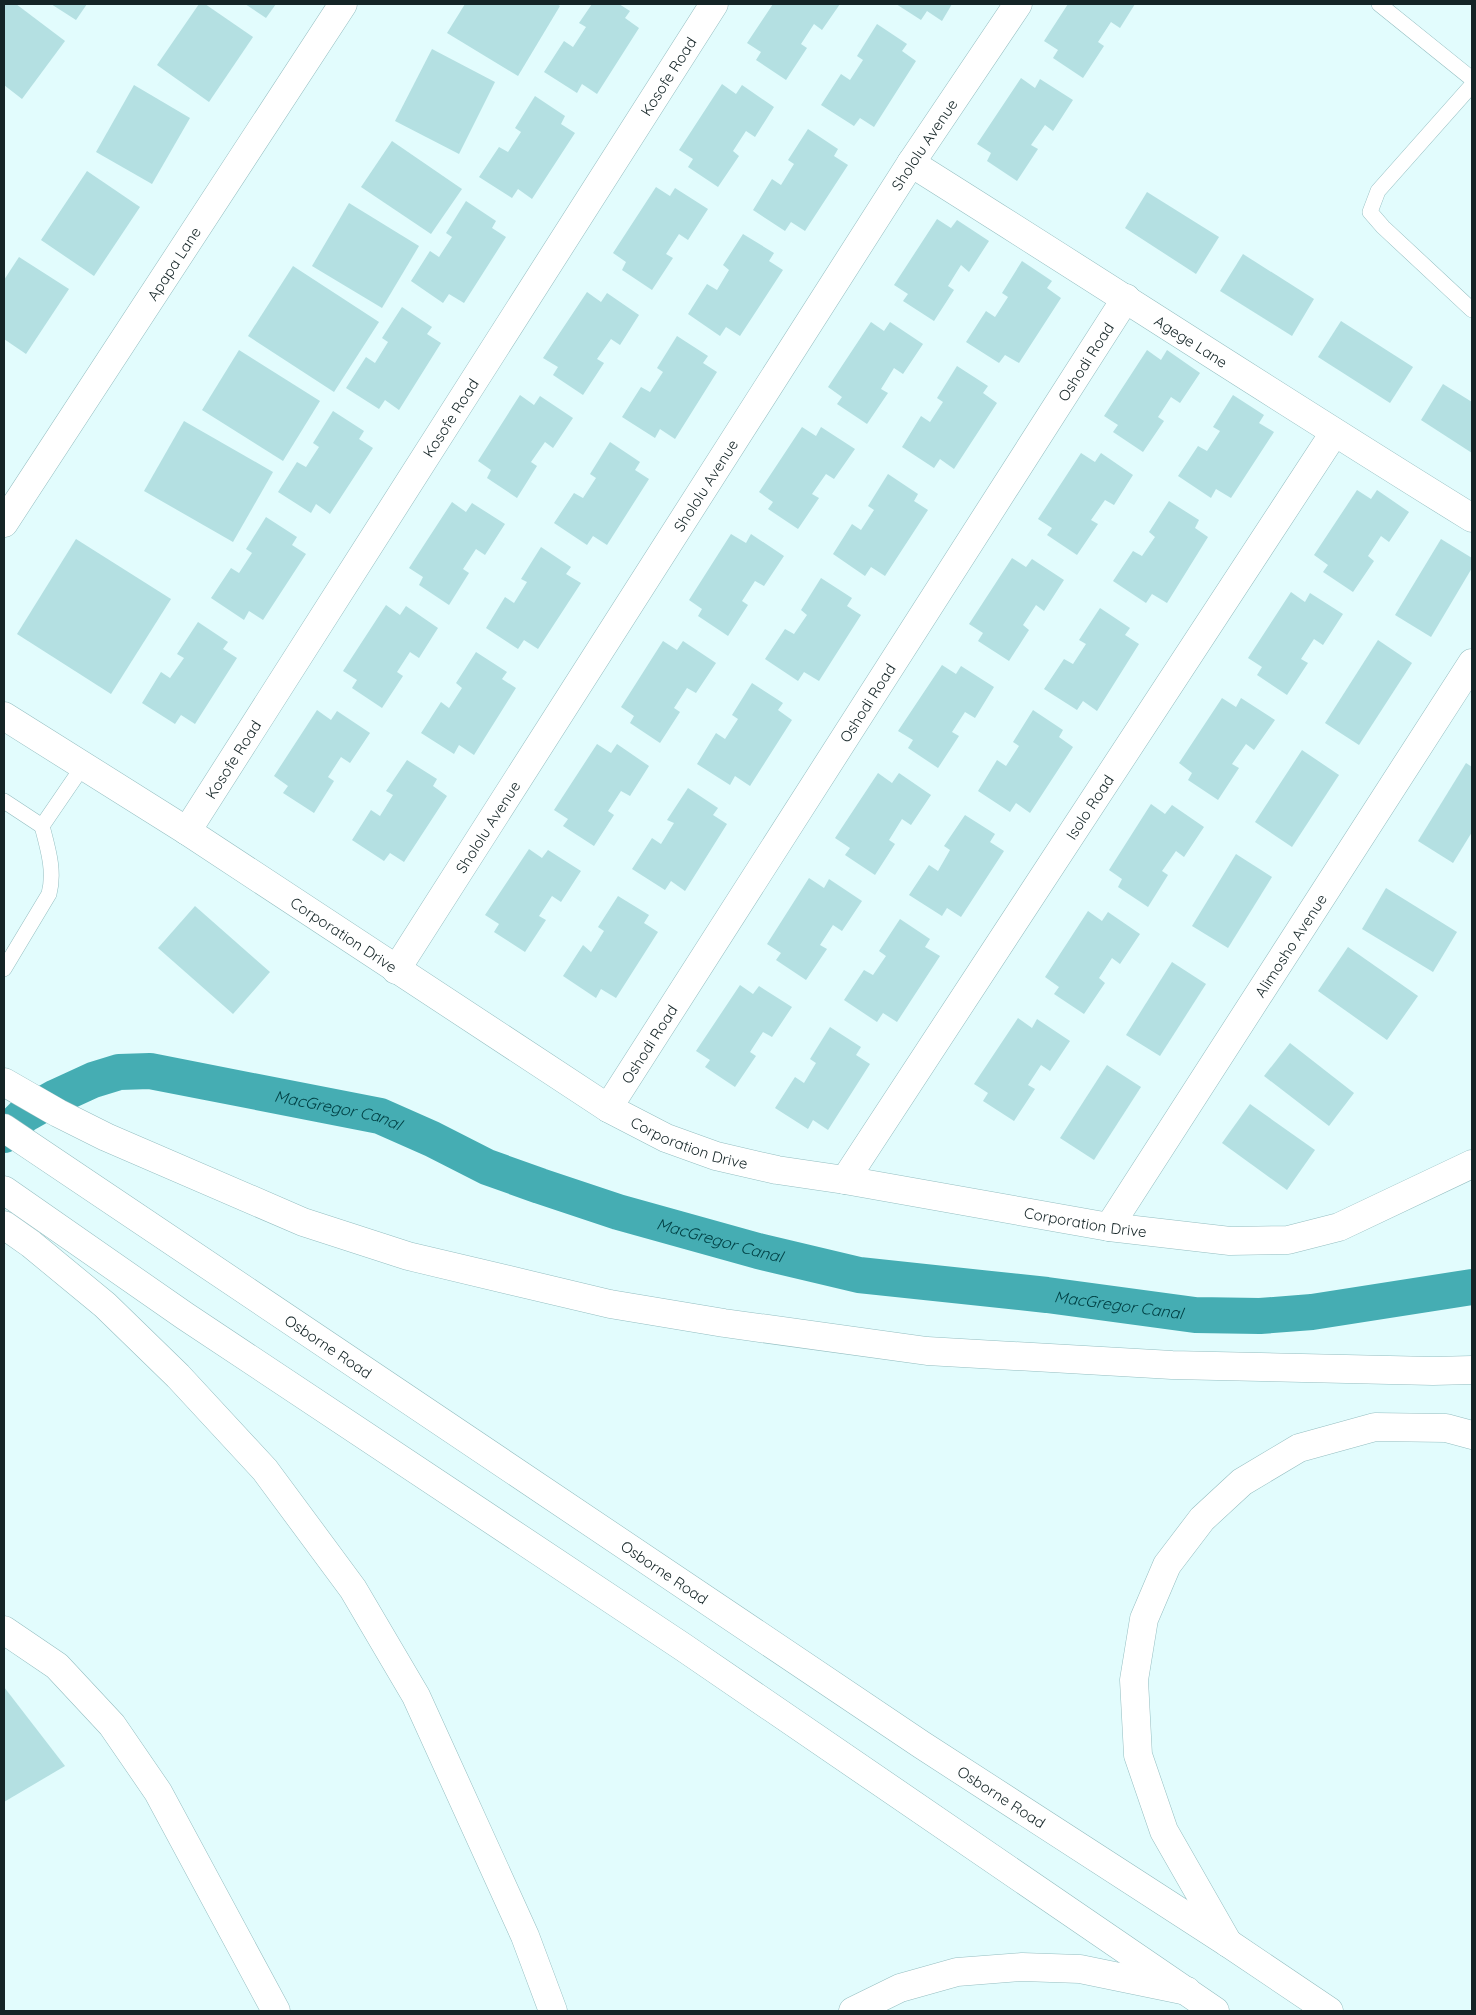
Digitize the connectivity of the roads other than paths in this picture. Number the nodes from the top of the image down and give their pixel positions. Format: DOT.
graph roads {
  1 [pos="343,4"];
  2 [pos="714,4"];
  3 [pos="1018,4"];
  4 [pos="1379,4"];
  5 [pos="1472,79"];
  6 [pos="1472,86"];
  7 [pos="911,163"];
  8 [pos="1126,298"];
  9 [pos="1472,310"];
  10 [pos="1334,433"];
  11 [pos="1472,518"];
  12 [pos="4,523"];
  13 [pos="1472,664"];
  14 [pos="4,716"];
  15 [pos="83,766"];
  16 [pos="4,801"];
  17 [pos="42,826"];
  18 [pos="188,831"];
  19 [pos="4,969"];
  20 [pos="396,970"];
  21 [pos="4,1082"];
  22 [pos="608,1108"];
  23 [pos="4,1128"];
  24 [pos="1472,1164"];
  25 [pos="845,1180"];
  26 [pos="4,1190"];
  27 [pos="4,1225"];
  28 [pos="1109,1227"];
  29 [pos="1472,1370"];
  30 [pos="1472,1435"];
  31 [pos="4,1630"];
  32 [pos="1228,1943"];
  33 [pos="1187,1991"];
  34 [pos="276,2011"];
  35 [pos="553,2011"];
  36 [pos="853,2011"];
  37 [pos="1215,2011"];
  38 [pos="1329,2011"];
  1 -- 12 [label="main road, Apapa Lane"];
  2 -- 18 [label="main road, Kosofe Road"];
  3 -- 7 [label="main road, Shololu Avenue"];
  4 -- 5 [label="lane"];
  6 -- 9 [label="lane"];
  7 -- 8 [label="main road, Agege Lane"];
  7 -- 20 [label="main road, Shololu Avenue"];
  8 -- 10 [label="main road, Agege Lane"];
  8 -- 22 [label="main road, Oshodi Road"];
  10 -- 11 [label="main road, Agege Lane"];
  10 -- 25 [label="main road, Isolo Road"];
  13 -- 28 [label="main road, Alimosho Avenue"];
  14 -- 15 [label="main road, Corporation Drive"];
  15 -- 17 [label="lane"];
  15 -- 18 [label="main road, Corporation Drive"];
  16 -- 17 [label="lane"];
  17 -- 19 [label="lane"];
  18 -- 20 [label="main road, Corporation Drive"];
  20 -- 22 [label="main road, Corporation Drive"];
  21 -- 29 [label="main road"];
  22 -- 25 [label="main road, Corporation Drive"];
  23 -- 32 [label="main road, Osborne Road"];
  24 -- 28 [label="main road, Corporation Drive"];
  25 -- 28 [label="main road, Corporation Drive"];
  26 -- 33 [label="main road"];
  27 -- 35 [label="main road"];
  30 -- 32 [label="main road"];
  31 -- 34 [label="main road"];
  32 -- 38 [label="main road, Osborne Road"];
  33 -- 36 [label="main road"];
  33 -- 37 [label="main road"];
}
